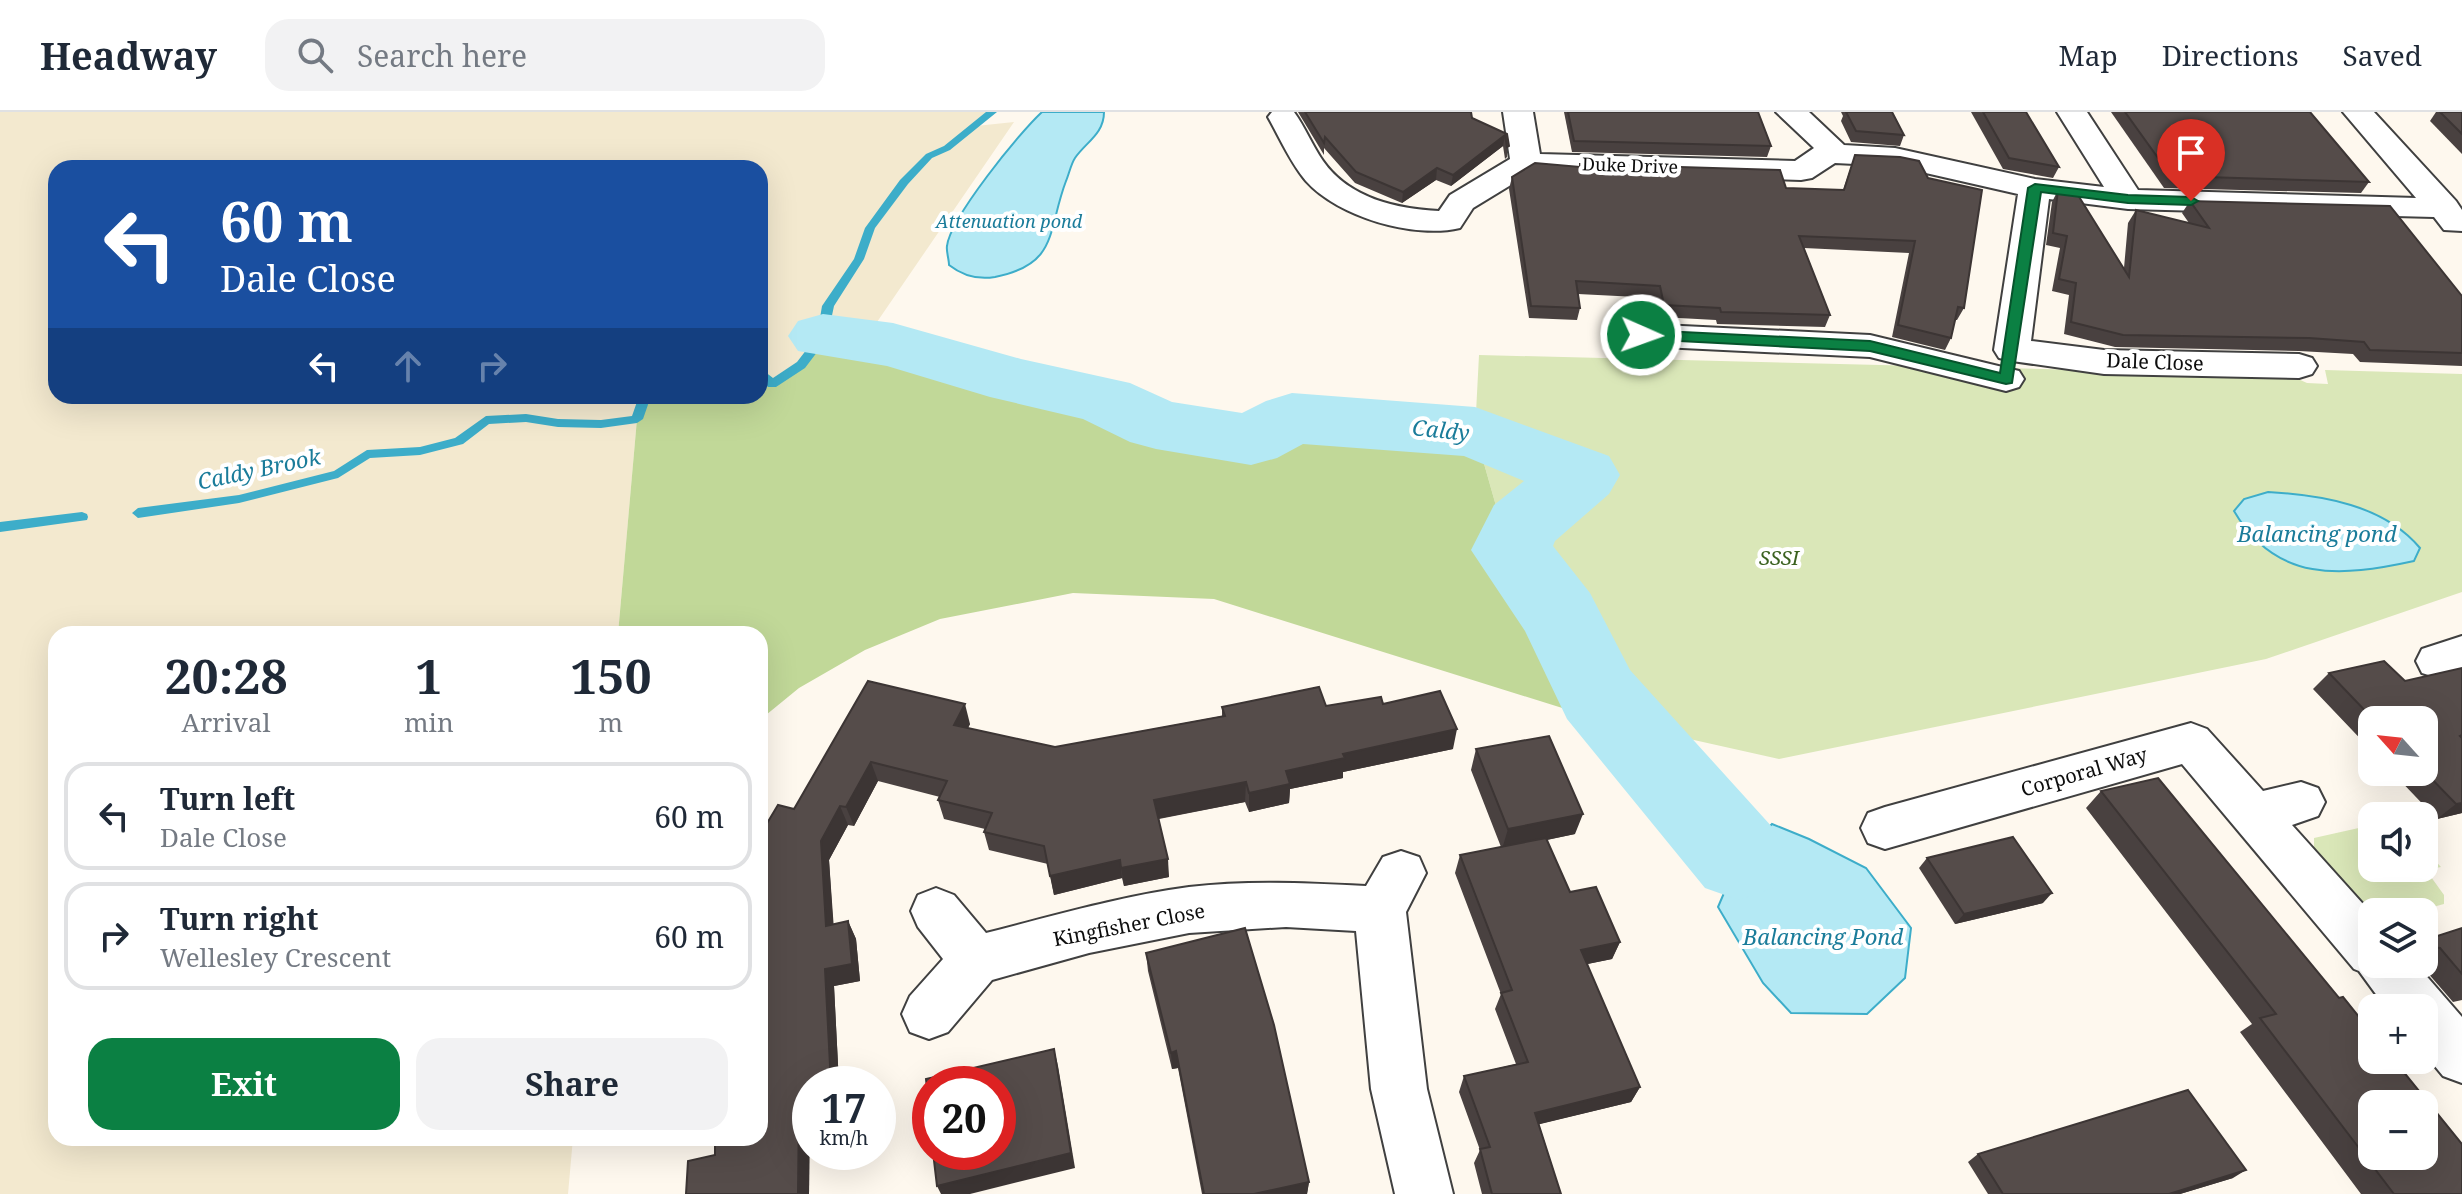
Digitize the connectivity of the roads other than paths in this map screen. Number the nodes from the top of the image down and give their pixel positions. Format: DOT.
graph roads {
  1 [pos="1518,112"];
  2 [pos="1791,112"];
  3 [pos="2072,112"];
  4 [pos="2358,112"];
  5 [pos="1283,117"];
  6 [pos="1829,154"];
  7 [pos="1526,163"];
  8 [pos="2035,188"];
  9 [pos="2128,199"];
  10 [pos="2453,220"];
  11 [pos="1641,335"];
  12 [pos="2299,366"];
  13 [pos="2008,371"];
  14 [pos="2301,802"];
  15 [pos="2253,814"];
  16 [pos="1885,828"];
  17 [pos="936,911"];
  18 [pos="2358,936"];
  19 [pos="976,960"];
  20 [pos="2394,978"];
  21 [pos="2408,994"];
  22 [pos="929,1014"];
  23 [pos="2438,1029"];
  24 [pos="2462,1057"];
  25 [pos="1424,1194"];
  1 -- 7 [label="street"];
  2 -- 6 [label="street"];
  3 -- 9 [label="street"];
  4 -- 10 [label="street"];
  5 -- 7 [label="street"];
  6 -- 7 [label="street, Duke Drive"];
  6 -- 8 [label="street"];
  8 -- 9 [label="street"];
  8 -- 13 [label="street"];
  9 -- 10 [label="street"];
  11 -- 13 [label="street, Dale Close"];
  12 -- 13 [label="street, Dale Close"];
  14 -- 15 [label="street"];
  15 -- 16 [label="street, Corporal Way"];
  15 -- 18 [label="street, Corporal Way"];
  17 -- 19 [label="street"];
  19 -- 22 [label="street"];
  19 -- 25 [label="street, Kingfisher Close"];
  20 -- 21 [label="street"];
  23 -- 24 [label="street"];
}
